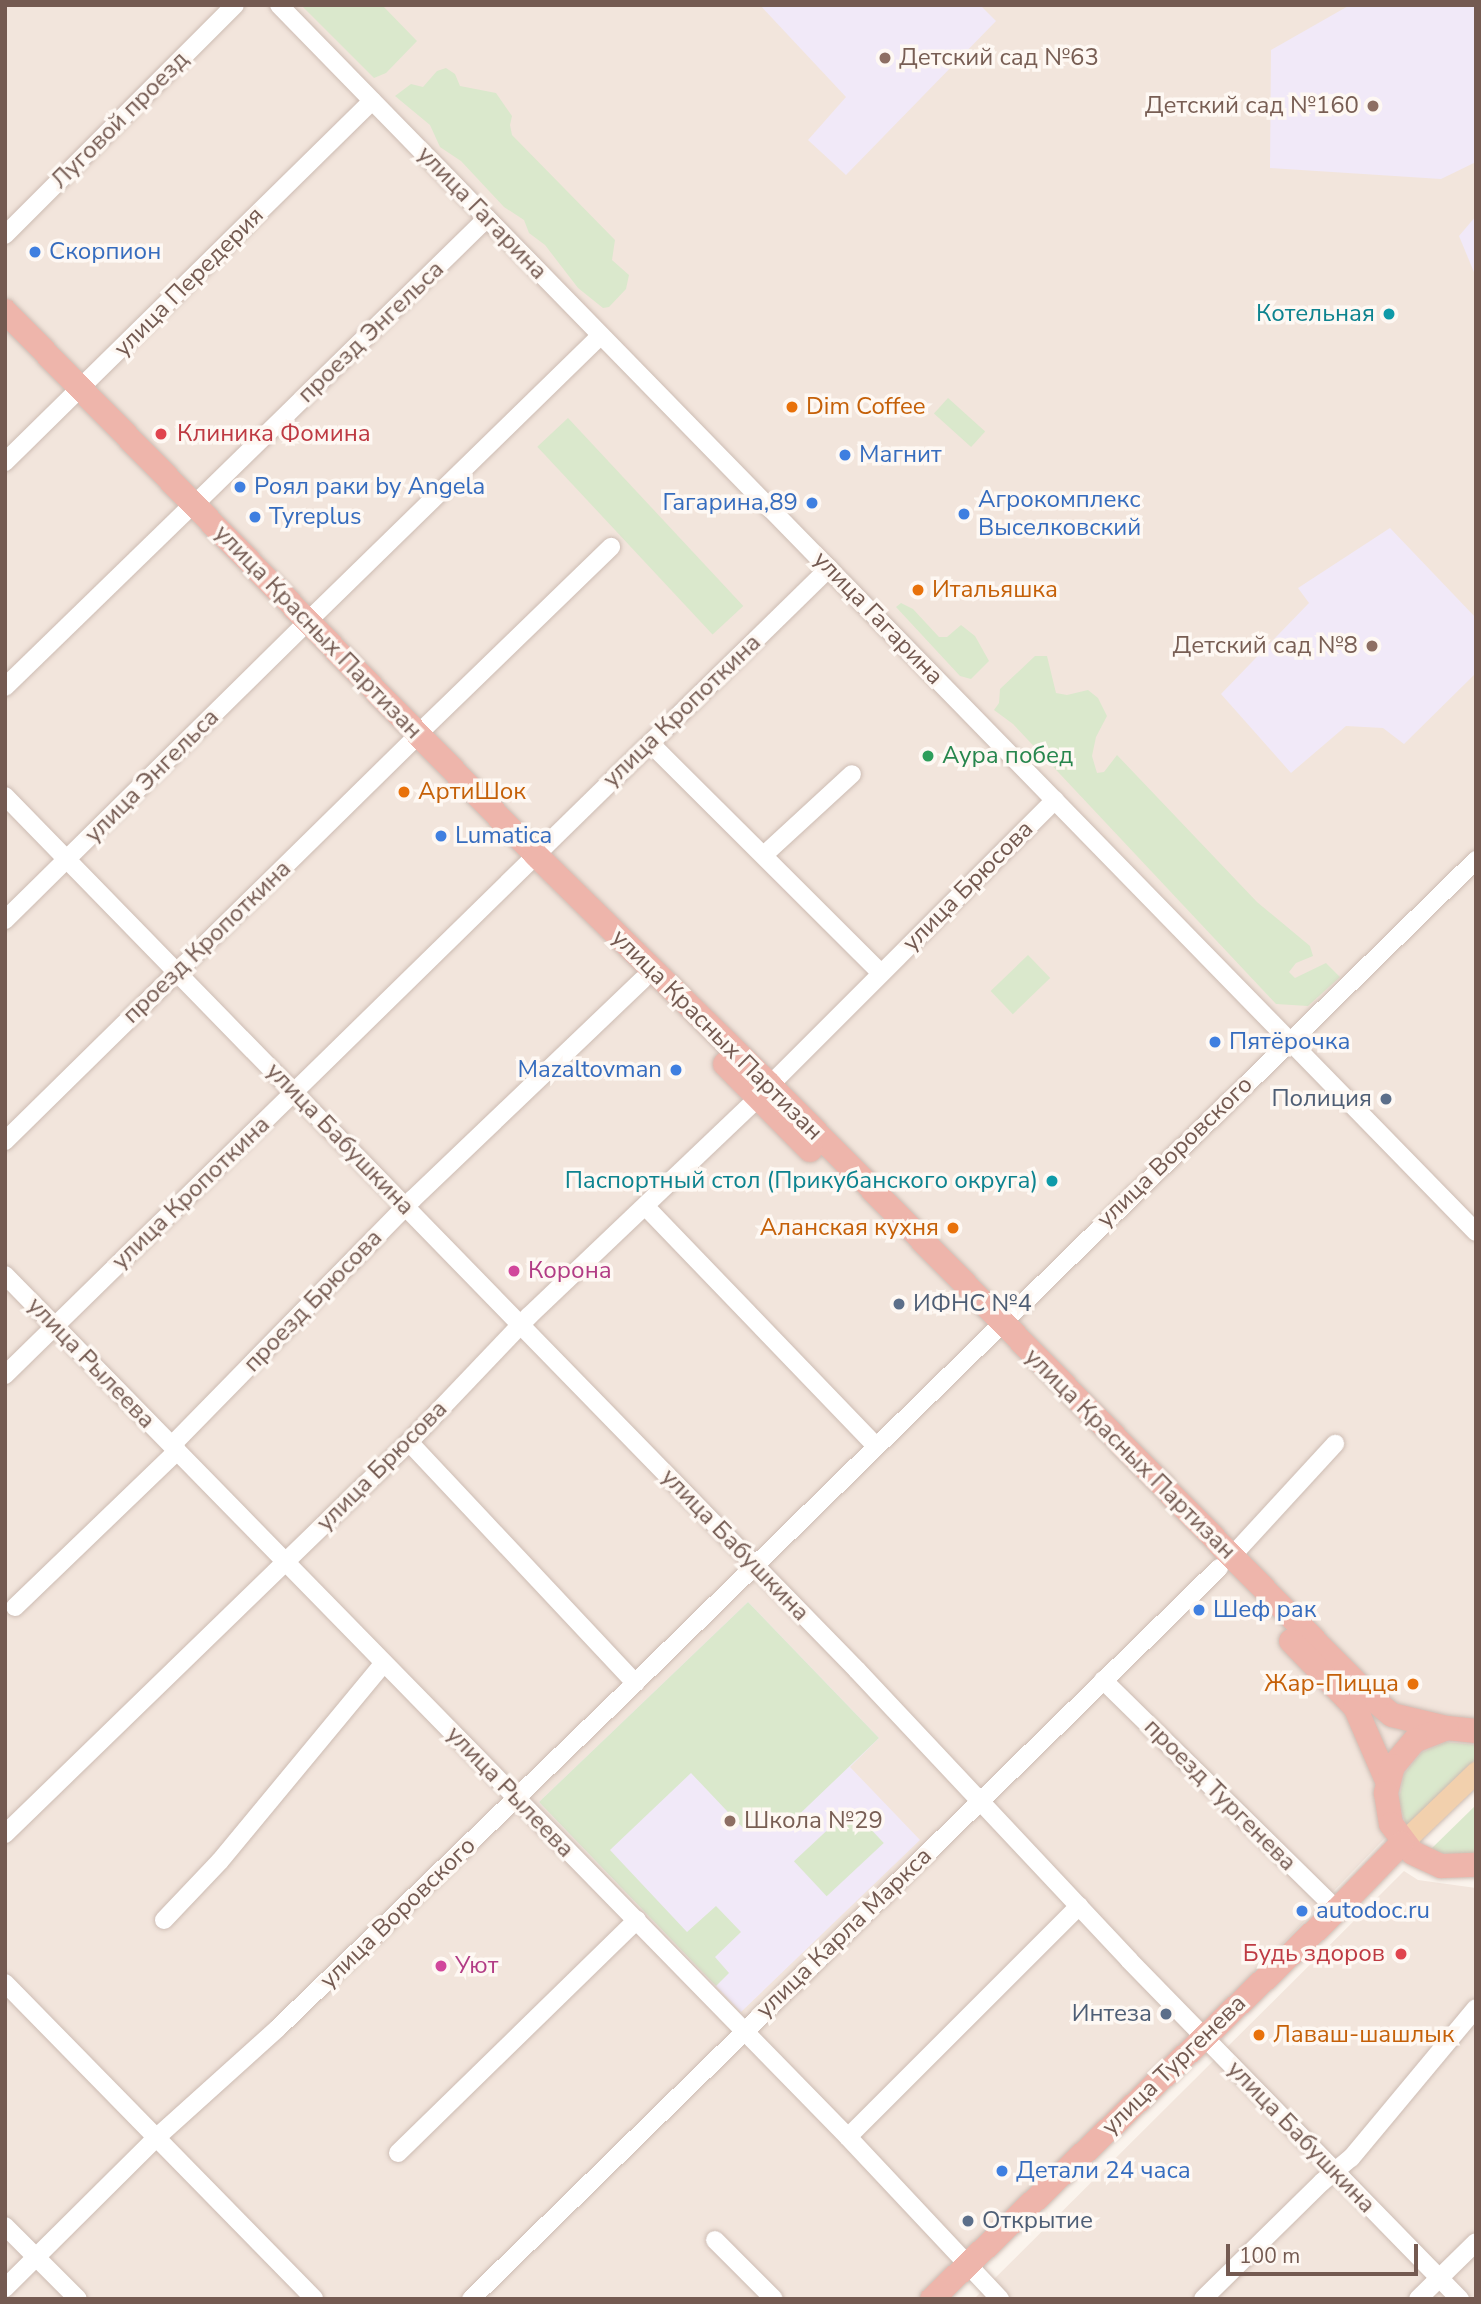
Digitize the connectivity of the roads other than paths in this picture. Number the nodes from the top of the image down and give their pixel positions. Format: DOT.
graph roads {
  1 [pos="235,5"];
  2 [pos="279,5"];
  3 [pos="373,101"];
  4 [pos="487,218"];
  5 [pos="5,235"];
  6 [pos="5,311"];
  7 [pos="5,333"];
  8 [pos="601,335"];
  9 [pos="76,393"];
  10 [pos="5,462"];
  11 [pos="189,509"];
  12 [pos="611,547"];
  13 [pos="829,568"];
  14 [pos="303,626"];
  15 [pos="5,687"];
  16 [pos="414,739"];
  17 [pos="650,743"];
  18 [pos="852,774"];
  19 [pos="5,796"];
  20 [pos="1055,800"];
  21 [pos="765,854"];
  22 [pos="68,859"];
  23 [pos="532,859"];
  24 [pos="1476,860"];
  25 [pos="5,920"];
  26 [pos="177,971"];
  27 [pos="881,973"];
  28 [pos="642,980"];
  29 [pos="1290,1040"];
  30 [pos="294,1092"];
  31 [pos="764,1092"];
  32 [pos="5,1141"];
  33 [pos="405,1206"];
  34 [pos="646,1207"];
  35 [pos="1476,1232"];
  36 [pos="5,1275"];
  37 [pos="521,1325"];
  38 [pos="55,1326"];
  39 [pos="995,1328"];
  40 [pos="5,1375"];
  41 [pos="409,1442"];
  42 [pos="1335,1444"];
  43 [pos="876,1446"];
  44 [pos="177,1451"];
  45 [pos="285,1562"];
  46 [pos="1225,1562"];
  47 [pos="755,1565"];
  48 [pos="15,1607"];
  49 [pos="384,1663"];
  50 [pos="1103,1680"];
  51 [pos="635,1683"];
  52 [pos="1447,1728"];
  53 [pos="1476,1731"];
  54 [pos="1476,1772"];
  55 [pos="1388,1783"];
  56 [pos="1476,1791"];
  57 [pos="516,1798"];
  58 [pos="978,1802"];
  59 [pos="5,1834"];
  60 [pos="1408,1848"];
  61 [pos="1472,1867"];
  62 [pos="1079,1906"];
  63 [pos="1337,1910"];
  64 [pos="164,1920"];
  65 [pos="637,1920"];
  66 [pos="5,1983"];
  67 [pos="1476,2008"];
  68 [pos="744,2031"];
  69 [pos="1209,2042"];
  70 [pos="848,2137"];
  71 [pos="156,2138"];
  72 [pos="398,2153"];
  73 [pos="1334,2171"];
  74 [pos="5,2226"];
  75 [pos="715,2240"];
  76 [pos="1476,2242"];
  77 [pos="37,2258"];
  78 [pos="971,2270"];
  79 [pos="1440,2278"];
  80 [pos="5,2288"];
  81 [pos="78,2299"];
  82 [pos="314,2299"];
  83 [pos="471,2299"];
  84 [pos="774,2299"];
  85 [pos="932,2299"];
  86 [pos="953,2299"];
  87 [pos="1000,2299"];
  88 [pos="1203,2299"];
  89 [pos="1418,2299"];
  90 [pos="1460,2299"];
  1 -- 5 [label="street, Луговой проезд"];
  2 -- 3 [label="street, улица Гагарина"];
  3 -- 4 [label="street, улица Гагарина"];
  3 -- 9 [label="street, улица Передерия"];
  4 -- 8 [label="street, улица Гагарина"];
  4 -- 11 [label="street, проезд Энгельса"];
  6 -- 9 [label="highway, улица Красных Партизан"];
  7 -- 9 [label="highway, улица Красных Партизан"];
  8 -- 13 [label="street, улица Гагарина"];
  8 -- 14 [label="street, улица Энгельса"];
  9 -- 10 [label="street, улица Передерия"];
  9 -- 11 [label="highway, улица Красных Партизан"];
  11 -- 14 [label="highway, улица Красных Партизан"];
  11 -- 15 [label="street, проезд Энгельса"];
  12 -- 16 [label="street, проезд Кропоткина"];
  13 -- 17 [label="street, улица Кропоткина"];
  13 -- 20 [label="street, улица Гагарина"];
  14 -- 16 [label="highway, улица Красных Партизан"];
  14 -- 22 [label="street, улица Энгельса"];
  16 -- 23 [label="highway, улица Красных Партизан"];
  16 -- 26 [label="street, проезд Кропоткина"];
  17 -- 21 [label="street, улица Брюсова"];
  17 -- 23 [label="street, улица Кропоткина"];
  18 -- 21 [label="street"];
  19 -- 22 [label="street, улица Бабушкина"];
  20 -- 27 [label="street, улица Брюсова"];
  20 -- 29 [label="street, улица Гагарина"];
  21 -- 27 [label="street, улица Брюсова"];
  22 -- 25 [label="street, улица Энгельса"];
  22 -- 26 [label="street, улица Бабушкина"];
  23 -- 28 [label="highway, улица Красных Партизан"];
  23 -- 30 [label="street, улица Кропоткина"];
  23 -- 31 [label="highway, улица Красных Партизан"];
  24 -- 29 [label="street, улица Воровского"];
  26 -- 30 [label="street, улица Бабушкина"];
  26 -- 32 [label="street, проезд Кропоткина"];
  27 -- 31 [label="street, улица Брюсова"];
  28 -- 31 [label="highway, улица Красных Партизан"];
  28 -- 33 [label="street, проезд Брюсова"];
  29 -- 35 [label="street, улица Гагарина"];
  29 -- 39 [label="street, улица Воровского"];
  30 -- 33 [label="street, улица Бабушкина"];
  30 -- 38 [label="street, улица Кропоткина"];
  31 -- 34 [label="street, улица Брюсова"];
  31 -- 39 [label="highway, улица Красных Партизан"];
  33 -- 37 [label="street, улица Бабушкина"];
  33 -- 44 [label="street, проезд Брюсова"];
  34 -- 37 [label="street, улица Брюсова"];
  34 -- 43 [label="street"];
  36 -- 38 [label="street, улица Рылеева"];
  37 -- 41 [label="street, улица Брюсова"];
  37 -- 47 [label="street, улица Бабушкина"];
  38 -- 40 [label="street, улица Кропоткина"];
  38 -- 44 [label="street, улица Рылеева"];
  39 -- 43 [label="street, улица Воровского"];
  39 -- 46 [label="highway, улица Красных Партизан"];
  41 -- 45 [label="street, улица Брюсова"];
  41 -- 51 [label="street"];
  42 -- 46 [label="street, улица Карла Маркса"];
  43 -- 47 [label="street, улица Воровского"];
  44 -- 45 [label="street, улица Рылеева"];
  44 -- 48 [label="street"];
  45 -- 49 [label="street, улица Рылеева"];
  45 -- 59 [label="street, улица Брюсова"];
  46 -- 50 [label="street, улица Карла Маркса"];
  46 -- 52 [label="highway, улица Красных Партизан"];
  46 -- 55 [label="highway, улица Красных Партизан"];
  47 -- 51 [label="street, улица Воровского"];
  47 -- 58 [label="street, улица Бабушкина"];
  49 -- 57 [label="street, улица Рылеева"];
  49 -- 64 [label="street"];
  50 -- 58 [label="street, улица Карла Маркса"];
  50 -- 63 [label="street, проезд Тургенева"];
  51 -- 57 [label="street, улица Воровского"];
  52 -- 53 [label="highway, улица Красных Партизан"];
  52 -- 55 [label="highway"];
  54 -- 60 [label="main road, улица Тургенева"];
  55 -- 60 [label="highway"];
  56 -- 60 [label="main road, улица Тургенева"];
  57 -- 65 [label="street, улица Рылеева"];
  57 -- 71 [label="street, улица Воровского"];
  58 -- 62 [label="street, улица Бабушкина"];
  58 -- 68 [label="street, улица Карла Маркса"];
  60 -- 61 [label="highway"];
  60 -- 63 [label="highway, улица Тургенева"];
  60 -- 69 [label="highway, улица Тургенева"];
  62 -- 69 [label="street, улица Бабушкина"];
  62 -- 70 [label="street"];
  63 -- 69 [label="highway, улица Тургенева"];
  65 -- 68 [label="street, улица Рылеева"];
  65 -- 72 [label="street"];
  66 -- 71 [label="street"];
  67 -- 73 [label="street"];
  68 -- 70 [label="street, улица Рылеева"];
  68 -- 83 [label="street, улица Карла Маркса"];
  69 -- 73 [label="street, улица Бабушкина"];
  69 -- 78 [label="highway, улица Тургенева"];
  70 -- 78 [label="street, улица Рылеева"];
  71 -- 77 [label="street, улица Воровского"];
  71 -- 82 [label="street"];
  73 -- 79 [label="street, улица Бабушкина"];
  73 -- 88 [label="street"];
  74 -- 77 [label="street"];
  75 -- 84 [label="street"];
  76 -- 79 [label="street"];
  77 -- 80 [label="street, улица Воровского"];
  77 -- 81 [label="street"];
  78 -- 85 [label="highway, улица Тургенева"];
  78 -- 86 [label="highway, улица Тургенева"];
  78 -- 87 [label="street, улица Рылеева"];
  79 -- 89 [label="street"];
  79 -- 90 [label="street, улица Бабушкина"];
}
